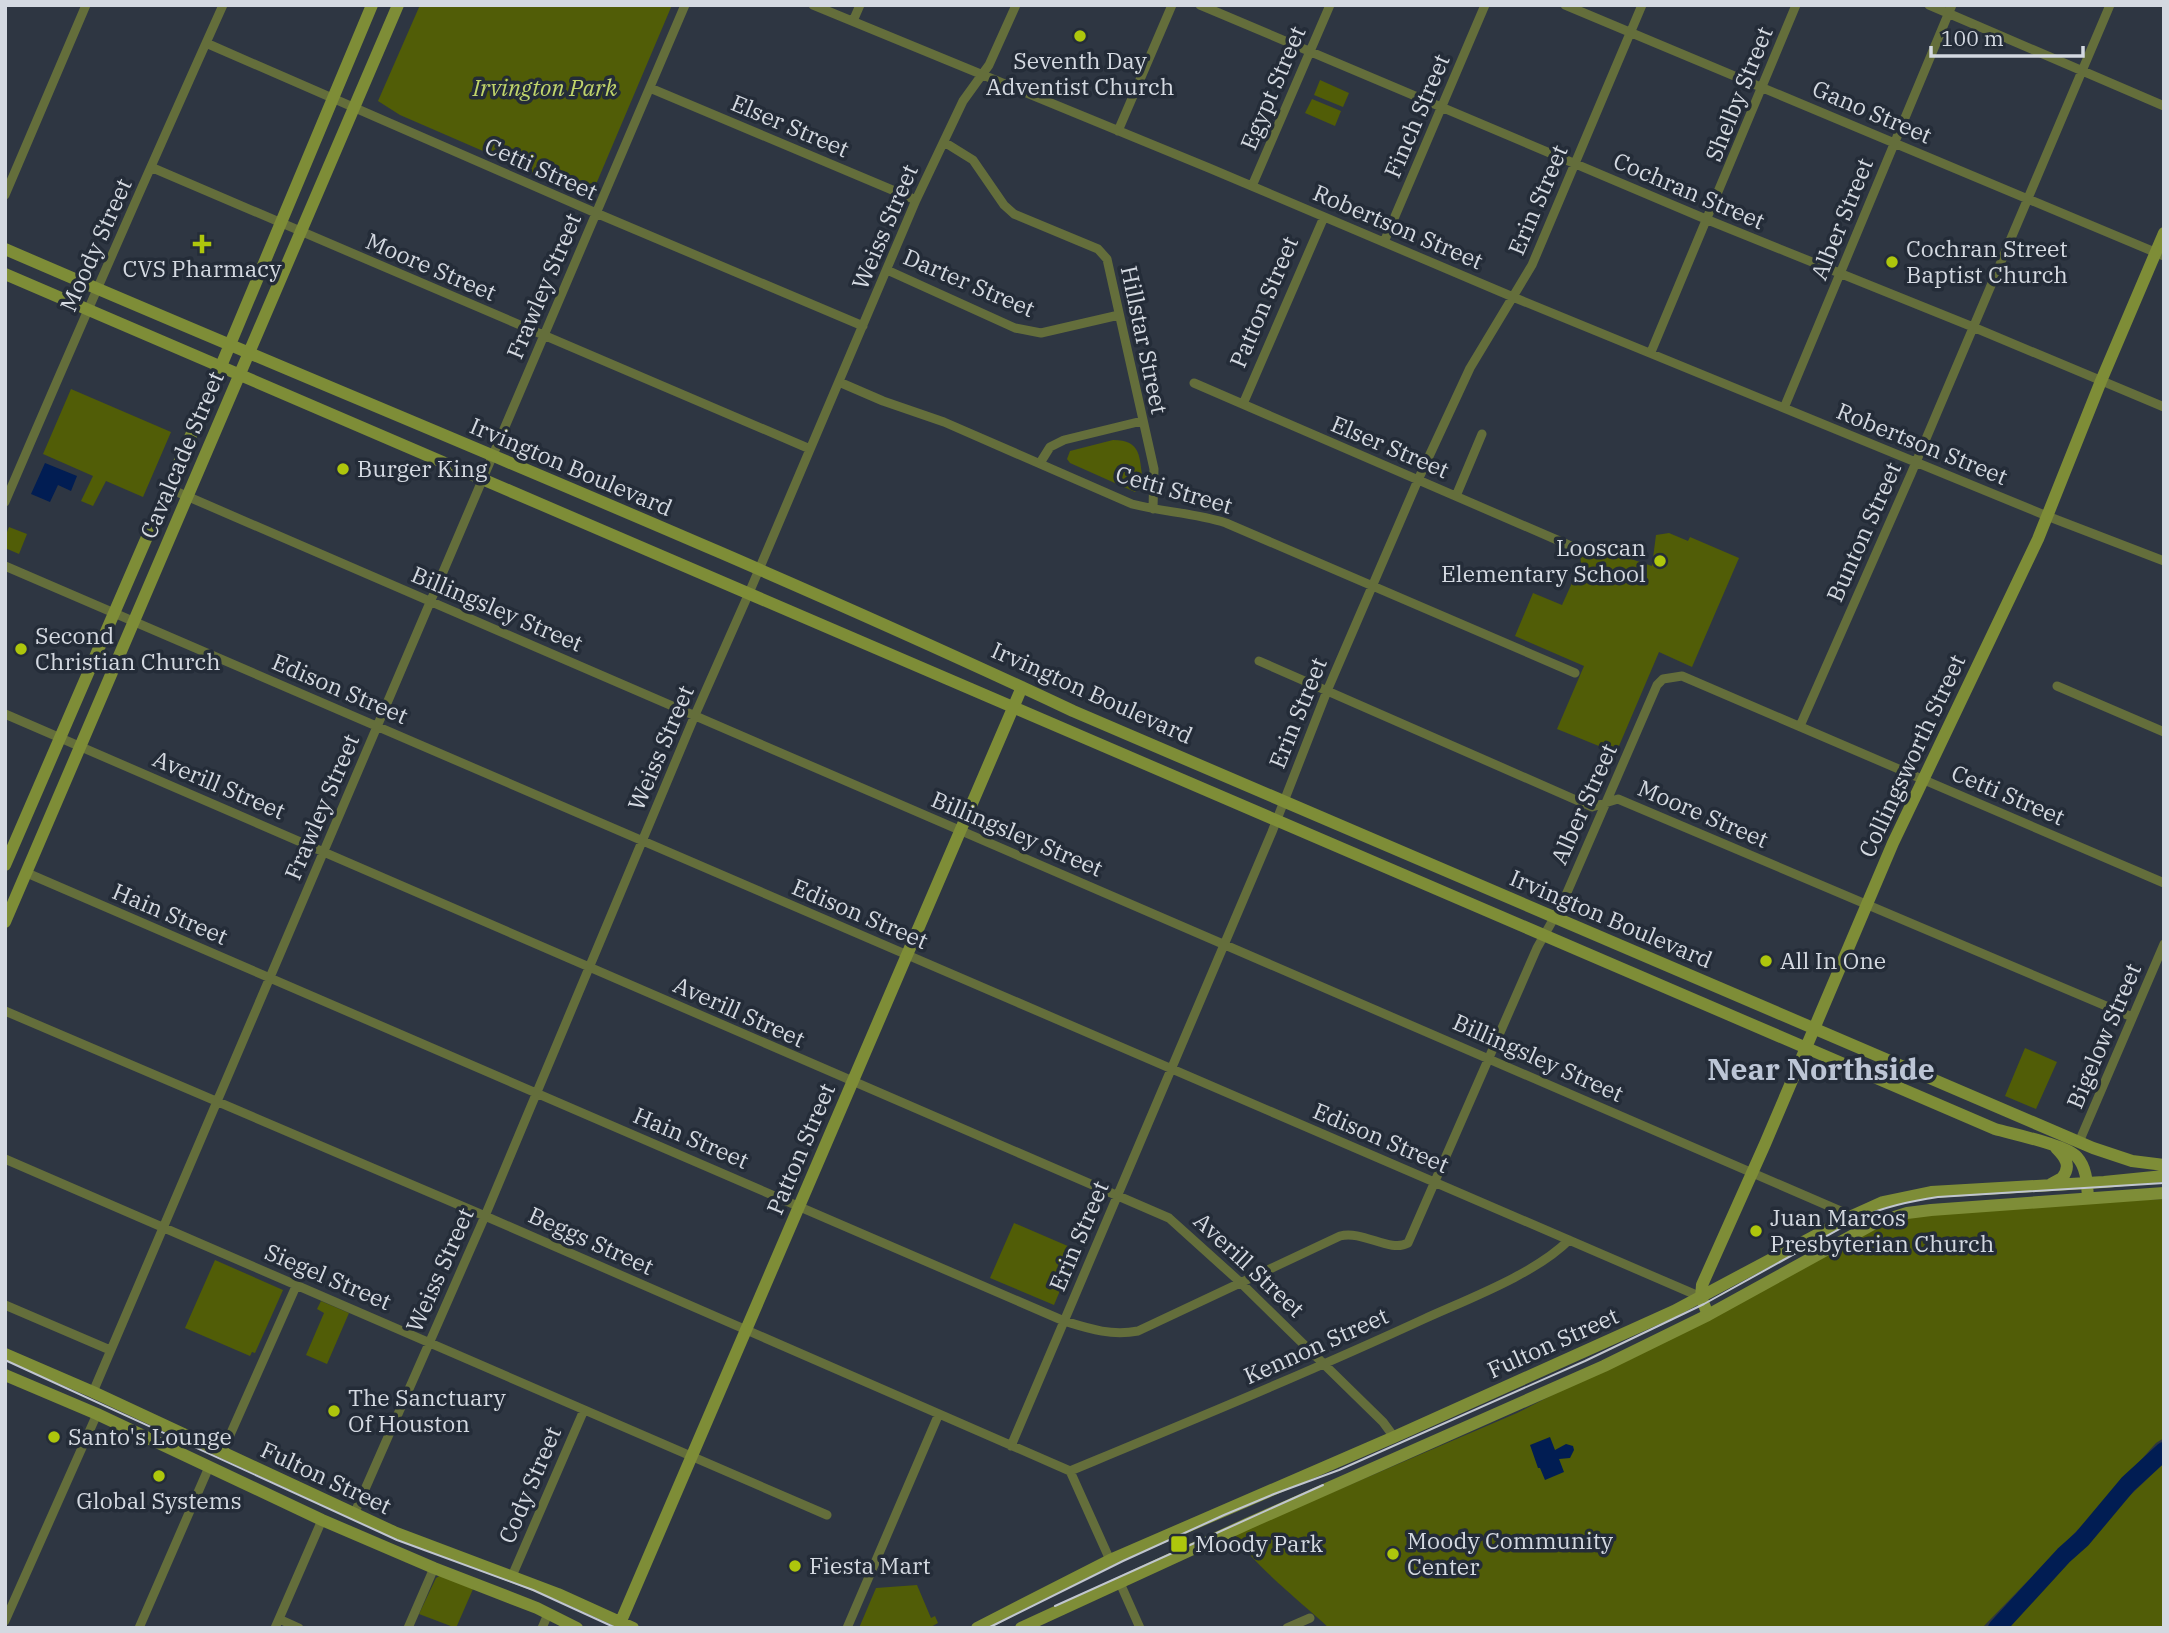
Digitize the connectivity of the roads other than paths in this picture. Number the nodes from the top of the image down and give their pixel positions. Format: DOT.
graph roads {
  1 [pos="86,5"];
  2 [pos="223,5"];
  3 [pos="372,5"];
  4 [pos="398,5"];
  5 [pos="685,5"];
  6 [pos="813,5"];
  7 [pos="860,5"];
  8 [pos="1016,5"];
  9 [pos="1172,5"];
  10 [pos="1200,5"];
  11 [pos="1329,5"];
  12 [pos="1485,5"];
  13 [pos="1565,5"];
  14 [pos="1642,5"];
  15 [pos="1796,5"];
  16 [pos="1929,5"];
  17 [pos="2110,5"];
  18 [pos="1950,9"];
  19 [pos="853,21"];
  20 [pos="1630,32"];
  21 [pos="206,43"];
  22 [pos="1310,51"];
  23 [pos="2082,72"];
  24 [pos="981,75"];
  25 [pos="1763,87"];
  26 [pos="650,88"];
  27 [pos="332,99"];
  28 [pos="2164,106"];
  29 [pos="1443,107"];
  30 [pos="354,109"];
  31 [pos="1118,131"];
  32 [pos="944,142"];
  33 [pos="1894,143"];
  34 [pos="1575,163"];
  35 [pos="153,168"];
  36 [pos="1252,186"];
  37 [pos="5,195"];
  38 [pos="2027,198"];
  39 [pos="916,200"];
  40 [pos="596,213"];
  41 [pos="1324,217"];
  42 [pos="1707,220"];
  43 [pos="280,222"];
  44 [pos="301,231"];
  45 [pos="2164,233"];
  46 [pos="1384,242"];
  47 [pos="5,250"];
  48 [pos="2159,255"];
  49 [pos="887,270"];
  50 [pos="5,274"];
  51 [pos="1840,275"];
  52 [pos="97,289"];
  53 [pos="1513,297"];
  54 [pos="87,309"];
  55 [pos="1119,315"];
  56 [pos="863,326"];
  57 [pos="1973,327"];
  58 [pos="544,337"];
  59 [pos="229,346"];
  60 [pos="1651,352"];
  61 [pos="248,354"];
  62 [pos="221,366"];
  63 [pos="240,374"];
  64 [pos="2101,381"];
  65 [pos="839,382"];
  66 [pos="1194,383"];
  67 [pos="358,398"];
  68 [pos="1243,404"];
  69 [pos="2164,407"];
  70 [pos="1784,408"];
  71 [pos="348,421"];
  72 [pos="1142,421"];
  73 [pos="1482,434"];
  74 [pos="810,449"];
  75 [pos="493,456"];
  76 [pos="1040,463"];
  77 [pos="1916,463"];
  78 [pos="482,480"];
  79 [pos="1418,480"];
  80 [pos="168,488"];
  81 [pos="187,495"];
  82 [pos="1456,496"];
  83 [pos="5,502"];
  84 [pos="1153,509"];
  85 [pos="628,514"];
  86 [pos="2047,516"];
  87 [pos="618,537"];
  88 [pos="1571,546"];
  89 [pos="2164,561"];
  90 [pos="5,566"];
  91 [pos="759,570"];
  92 [pos="1373,584"];
  93 [pos="749,593"];
  94 [pos="432,601"];
  95 [pos="114,614"];
  96 [pos="133,622"];
  97 [pos="881,623"];
  98 [pos="870,645"];
  99 [pos="1259,662"];
  100 [pos="1575,673"];
  101 [pos="1682,676"];
  102 [pos="2057,686"];
  103 [pos="1021,687"];
  104 [pos="1327,691"];
  105 [pos="1012,708"];
  106 [pos="5,714"];
  107 [pos="695,715"];
  108 [pos="378,726"];
  109 [pos="1800,726"];
  110 [pos="1112,727"];
  111 [pos="2164,732"];
  112 [pos="61,738"];
  113 [pos="81,746"];
  114 [pos="1103,747"];
  115 [pos="1923,779"];
  116 [pos="1283,800"];
  117 [pos="1606,803"];
  118 [pos="1276,821"];
  119 [pos="960,831"];
  120 [pos="642,842"];
  121 [pos="325,851"];
  122 [pos="1417,858"];
  123 [pos="5,864"];
  124 [pos="27,873"];
  125 [pos="1409,879"];
  126 [pos="2164,883"];
  127 [pos="1867,904"];
  128 [pos="1554,917"];
  129 [pos="5,922"];
  130 [pos="1543,936"];
  131 [pos="1224,943"];
  132 [pos="2164,944"];
  133 [pos="906,955"];
  134 [pos="589,968"];
  135 [pos="270,978"];
  136 [pos="1707,982"];
  137 [pos="1699,1002"];
  138 [pos="5,1011"];
  139 [pos="2132,1017"];
  140 [pos="1814,1028"];
  141 [pos="1806,1047"];
  142 [pos="1489,1057"];
  143 [pos="1171,1069"];
  144 [pos="853,1083"];
  145 [pos="1950,1086"];
  146 [pos="536,1093"];
  147 [pos="218,1102"];
  148 [pos="1940,1105"];
  149 [pos="2079,1142"];
  150 [pos="2053,1145"];
  151 [pos="5,1159"];
  152 [pos="2164,1165"];
  153 [pos="1752,1173"];
  154 [pos="2164,1176"];
  155 [pos="1437,1182"];
  156 [pos="2087,1183"];
  157 [pos="2046,1186"];
  158 [pos="2164,1194"];
  159 [pos="1117,1196"];
  160 [pos="2088,1198"];
  161 [pos="799,1206"];
  162 [pos="485,1216"];
  163 [pos="1852,1216"];
  164 [pos="163,1226"];
  165 [pos="1415,1231"];
  166 [pos="1569,1240"];
  167 [pos="1240,1282"];
  168 [pos="297,1284"];
  169 [pos="1701,1297"];
  170 [pos="5,1305"];
  171 [pos="1708,1315"];
  172 [pos="1064,1321"];
  173 [pos="745,1330"];
  174 [pos="429,1342"];
  175 [pos="110,1350"];
  176 [pos="5,1354"];
  177 [pos="1326,1364"];
  178 [pos="5,1375"];
  179 [pos="93,1392"];
  180 [pos="584,1410"];
  181 [pos="97,1414"];
  182 [pos="938,1416"];
  183 [pos="1394,1437"];
  184 [pos="1011,1446"];
  185 [pos="222,1453"];
  186 [pos="692,1457"];
  187 [pos="209,1467"];
  188 [pos="1070,1471"];
  189 [pos="355,1512"];
  190 [pos="827,1515"];
  191 [pos="322,1520"];
  192 [pos="1110,1560"];
  193 [pos="434,1568"];
  194 [pos="512,1576"];
  195 [pos="1120,1583"];
  196 [pos="548,1614"];
  197 [pos="1310,1618"];
  198 [pos="5,1621"];
  199 [pos="277,1623"];
  200 [pos="619,1625"];
  201 [pos="139,1628"];
  202 [pos="299,1628"];
  203 [pos="408,1628"];
  204 [pos="542,1628"];
  205 [pos="577,1628"];
  206 [pos="633,1628"];
  207 [pos="847,1628"];
  208 [pos="977,1628"];
  209 [pos="1021,1628"];
  210 [pos="1140,1628"];
  211 [pos="1287,1628"];
  1 -- 37 [label="street"];
  2 -- 21 [label="street, Moody Street"];
  3 -- 27 [label="main road, Cavalcade Street"];
  4 -- 30 [label="main road, Cavalcade Street"];
  5 -- 26 [label="street, Frawley Street"];
  6 -- 19 [label="street, Robertson Street"];
  7 -- 19 [label="street"];
  8 -- 24 [label="street, Weiss Street"];
  9 -- 31 [label="street"];
  10 -- 22 [label="street, Cochran Street"];
  11 -- 22 [label="street, Egypt Street"];
  12 -- 29 [label="street, Finch Street"];
  13 -- 20 [label="street, Gano Street"];
  14 -- 20 [label="street, Erin Street"];
  15 -- 25 [label="street, Shelby Street"];
  16 -- 18 [label="street"];
  17 -- 23 [label="street, Bunton Street"];
  18 -- 23 [label="street"];
  18 -- 33 [label="street, Alber Street"];
  19 -- 24 [label="street, Robertson Street"];
  20 -- 25 [label="street, Gano Street"];
  20 -- 34 [label="street, Erin Street"];
  21 -- 27 [label="street, Cetti Street"];
  21 -- 35 [label="street, Moody Street"];
  22 -- 29 [label="street, Cochran Street"];
  22 -- 36 [label="street, Egypt Street"];
  23 -- 28 [label="street"];
  23 -- 38 [label="street, Bunton Street"];
  24 -- 31 [label="street, Robertson Street"];
  24 -- 32 [label="street, Weiss Street"];
  25 -- 33 [label="street, Gano Street"];
  25 -- 42 [label="street, Shelby Street"];
  26 -- 39 [label="street, Elser Street"];
  26 -- 40 [label="street, Frawley Street"];
  27 -- 30 [label="street, Cetti Street"];
  27 -- 43 [label="main road, Cavalcade Street"];
  29 -- 34 [label="street, Cochran Street"];
  29 -- 46 [label="street, Finch Street"];
  30 -- 40 [label="street, Cetti Street"];
  30 -- 44 [label="main road, Cavalcade Street"];
  31 -- 36 [label="street, Robertson Street"];
  32 -- 39 [label="street, Weiss Street"];
  32 -- 55 [label="street, Hillstar Street"];
  33 -- 38 [label="street, Gano Street"];
  33 -- 51 [label="street, Alber Street"];
  34 -- 42 [label="street, Cochran Street"];
  34 -- 53 [label="street, Erin Street"];
  35 -- 43 [label="street, Moore Street"];
  35 -- 52 [label="street, Moody Street"];
  36 -- 41 [label="street, Robertson Street"];
  38 -- 48 [label="street, Gano Street"];
  38 -- 57 [label="street, Bunton Street"];
  39 -- 49 [label="street, Weiss Street"];
  40 -- 56 [label="street, Cetti Street"];
  40 -- 58 [label="street, Frawley Street"];
  41 -- 46 [label="street, Robertson Street"];
  41 -- 68 [label="street, Patton Street"];
  42 -- 51 [label="street, Cochran Street"];
  42 -- 60 [label="street, Shelby Street"];
  43 -- 44 [label="street, Moore Street"];
  43 -- 59 [label="main road, Cavalcade Street"];
  44 -- 58 [label="street, Moore Street"];
  44 -- 61 [label="main road, Cavalcade Street"];
  45 -- 48 [label="main road, Collingsworth Street"];
  46 -- 53 [label="street, Robertson Street"];
  47 -- 52 [label="main road, Irvington Boulevard"];
  48 -- 64 [label="main road, Collingsworth Street"];
  49 -- 55 [label="street, Darter Street"];
  49 -- 56 [label="street, Weiss Street"];
  50 -- 54 [label="main road, Irvington Boulevard"];
  51 -- 57 [label="street, Cochran Street"];
  51 -- 70 [label="street, Alber Street"];
  52 -- 54 [label="street, Moody Street"];
  52 -- 59 [label="main road, Irvington Boulevard"];
  53 -- 60 [label="street, Robertson Street"];
  53 -- 79 [label="street, Erin Street"];
  54 -- 62 [label="main road, Irvington Boulevard"];
  54 -- 83 [label="street, Moody Street"];
  55 -- 72 [label="street, Hillstar Street"];
  56 -- 65 [label="street, Weiss Street"];
  57 -- 64 [label="street, Cochran Street"];
  57 -- 77 [label="street, Bunton Street"];
  58 -- 74 [label="street, Moore Street"];
  58 -- 75 [label="street, Frawley Street"];
  59 -- 61 [label="main road, Irvington Boulevard"];
  59 -- 62 [label="main road, Cavalcade Street"];
  60 -- 70 [label="street, Robertson Street"];
  61 -- 63 [label="main road, Cavalcade Street"];
  61 -- 67 [label="main road, Irvington Boulevard"];
  62 -- 63 [label="main road, Irvington Boulevard"];
  62 -- 80 [label="main road, Cavalcade Street"];
  63 -- 71 [label="main road, Irvington Boulevard"];
  63 -- 81 [label="main road, Cavalcade Street"];
  64 -- 69 [label="street, Cochran Street"];
  64 -- 86 [label="main road, Collingsworth Street"];
  65 -- 74 [label="street, Weiss Street"];
  65 -- 76 [label="street, Cetti Street"];
  66 -- 68 [label="street, Elser Street"];
  67 -- 71 [label="main road"];
  67 -- 75 [label="main road, Irvington Boulevard"];
  68 -- 79 [label="street, Elser Street"];
  70 -- 77 [label="street, Robertson Street"];
  71 -- 78 [label="main road, Irvington Boulevard"];
  72 -- 76 [label="street"];
  72 -- 84 [label="street, Hillstar Street"];
  73 -- 82 [label="street"];
  74 -- 91 [label="street, Weiss Street"];
  75 -- 78 [label="street, Frawley Street"];
  75 -- 85 [label="main road, Irvington Boulevard"];
  76 -- 84 [label="street, Cetti Street"];
  77 -- 86 [label="street, Robertson Street"];
  77 -- 109 [label="street, Bunton Street"];
  78 -- 87 [label="main road, Irvington Boulevard"];
  78 -- 94 [label="street, Frawley Street"];
  79 -- 82 [label="street, Elser Street"];
  79 -- 92 [label="street, Erin Street"];
  80 -- 81 [label="street, Billingsley Street"];
  80 -- 95 [label="main road, Cavalcade Street"];
  81 -- 94 [label="street, Billingsley Street"];
  81 -- 96 [label="main road, Cavalcade Street"];
  82 -- 88 [label="street, Elser Street"];
  84 -- 92 [label="street, Cetti Street"];
  85 -- 87 [label="main road"];
  85 -- 91 [label="main road, Irvington Boulevard"];
  86 -- 89 [label="street, Robertson Street"];
  86 -- 115 [label="main road, Collingsworth Street"];
  87 -- 93 [label="main road, Irvington Boulevard"];
  90 -- 95 [label="street, Edison Street"];
  91 -- 93 [label="street, Weiss Street"];
  91 -- 97 [label="main road, Irvington Boulevard"];
  92 -- 100 [label="street, Cetti Street"];
  92 -- 104 [label="street, Erin Street"];
  93 -- 98 [label="main road, Irvington Boulevard"];
  93 -- 107 [label="street, Weiss Street"];
  94 -- 107 [label="street, Billingsley Street"];
  94 -- 108 [label="street, Frawley Street"];
  95 -- 96 [label="street, Edison Street"];
  95 -- 112 [label="main road, Cavalcade Street"];
  96 -- 108 [label="street, Edison Street"];
  96 -- 113 [label="main road, Cavalcade Street"];
  97 -- 98 [label="main road"];
  97 -- 103 [label="main road, Irvington Boulevard"];
  98 -- 105 [label="main road, Irvington Boulevard"];
  99 -- 104 [label="street, Moore Street"];
  101 -- 109 [label="street, Cetti Street"];
  101 -- 117 [label="street, Alber Street"];
  102 -- 111 [label="street"];
  103 -- 105 [label="main road, Patton Street"];
  103 -- 110 [label="main road, Irvington Boulevard"];
  104 -- 116 [label="street, Erin Street"];
  104 -- 117 [label="street, Moore Street"];
  105 -- 114 [label="main road, Irvington Boulevard"];
  105 -- 119 [label="main road, Patton Street"];
  106 -- 112 [label="street, Averill Street"];
  107 -- 119 [label="street, Billingsley Street"];
  107 -- 120 [label="street, Weiss Street"];
  108 -- 120 [label="street, Edison Street"];
  108 -- 121 [label="street, Frawley Street"];
  109 -- 115 [label="street, Cetti Street"];
  110 -- 114 [label="main road"];
  110 -- 116 [label="main road, Irvington Boulevard"];
  112 -- 113 [label="street, Averill Street"];
  112 -- 123 [label="main road, Cavalcade Street"];
  113 -- 121 [label="street, Averill Street"];
  113 -- 124 [label="main road, Cavalcade Street"];
  114 -- 118 [label="main road, Irvington Boulevard"];
  115 -- 126 [label="street, Cetti Street"];
  115 -- 127 [label="main road, Collingsworth Street"];
  116 -- 118 [label="street, Erin Street"];
  116 -- 122 [label="main road, Irvington Boulevard"];
  117 -- 127 [label="street, Moore Street"];
  117 -- 128 [label="street, Alber Street"];
  118 -- 125 [label="main road, Irvington Boulevard"];
  118 -- 131 [label="street, Erin Street"];
  119 -- 131 [label="street, Billingsley Street"];
  119 -- 133 [label="main road, Patton Street"];
  120 -- 133 [label="street, Edison Street"];
  120 -- 134 [label="street, Weiss Street"];
  121 -- 134 [label="street, Averill Street"];
  121 -- 135 [label="street, Frawley Street"];
  122 -- 125 [label="main road"];
  122 -- 128 [label="main road, Irvington Boulevard"];
  124 -- 129 [label="main road, Cavalcade Street"];
  124 -- 135 [label="street, Hain Street"];
  125 -- 130 [label="main road, Irvington Boulevard"];
  127 -- 139 [label="street, Moore Street"];
  127 -- 140 [label="main road, Collingsworth Street"];
  128 -- 130 [label="street, Alber Street"];
  128 -- 136 [label="main road, Irvington Boulevard"];
  130 -- 137 [label="main road, Irvington Boulevard"];
  130 -- 142 [label="street, Alber Street"];
  131 -- 142 [label="street, Billingsley Street"];
  131 -- 143 [label="street, Erin Street"];
  132 -- 139 [label="street, Bigelow Street"];
  133 -- 143 [label="street, Edison Street"];
  133 -- 144 [label="main road, Patton Street"];
  134 -- 144 [label="street, Averill Street"];
  134 -- 146 [label="street, Weiss Street"];
  135 -- 146 [label="street, Hain Street"];
  135 -- 147 [label="street, Frawley Street"];
  136 -- 137 [label="main road"];
  136 -- 140 [label="main road, Irvington Boulevard"];
  137 -- 141 [label="main road, Irvington Boulevard"];
  138 -- 147 [label="street, Beggs Street"];
  139 -- 149 [label="street, Bigelow Street"];
  140 -- 141 [label="main road, Collingsworth Street"];
  140 -- 145 [label="main road, Irvington Boulevard"];
  141 -- 148 [label="main road, Irvington Boulevard"];
  141 -- 153 [label="main road, Collingsworth Street"];
  142 -- 153 [label="street, Billingsley Street"];
  142 -- 155 [label="street, Alber Street"];
  143 -- 155 [label="street, Edison Street"];
  143 -- 159 [label="street, Erin Street"];
  144 -- 159 [label="street, Averill Street"];
  144 -- 161 [label="main road, Patton Street"];
  145 -- 148 [label="main road"];
  145 -- 149 [label="main road, Irvington Boulevard"];
  146 -- 161 [label="street, Hain Street"];
  146 -- 162 [label="street, Weiss Street"];
  147 -- 162 [label="street, Beggs Street"];
  147 -- 164 [label="street, Frawley Street"];
  148 -- 150 [label="main road, Irvington Boulevard"];
  149 -- 152 [label="main road, Irvington Boulevard"];
  150 -- 156 [label="main road, Irvington Boulevard"];
  150 -- 157 [label="main road"];
  151 -- 164 [label="street, Siegel Street"];
  153 -- 163 [label="street, Billingsley Street"];
  153 -- 169 [label="main road, Collingsworth Street"];
  154 -- 156 [label="main road, Fulton Street"];
  155 -- 165 [label="street, Alber Street"];
  155 -- 166 [label="street, Edison Street"];
  156 -- 157 [label="main road, Fulton Street"];
  156 -- 160 [label="main road, Irvington Boulevard"];
  157 -- 163 [label="main road, Fulton Street"];
  158 -- 160 [label="main road, Fulton Street"];
  159 -- 167 [label="street, Averill Street"];
  159 -- 172 [label="street, Erin Street"];
  160 -- 171 [label="main road, Fulton Street"];
  161 -- 172 [label="street, Hain Street"];
  161 -- 173 [label="main road, Patton Street"];
  162 -- 173 [label="street, Beggs Street"];
  162 -- 174 [label="street, Weiss Street"];
  163 -- 169 [label="main road, Fulton Street"];
  164 -- 168 [label="street, Siegel Street"];
  164 -- 175 [label="street, Frawley Street"];
  165 -- 167 [label="street, Hain Street"];
  166 -- 169 [label="street, Edison Street"];
  166 -- 177 [label="street, Kennon Street"];
  167 -- 172 [label="street, Hain Street"];
  167 -- 177 [label="street, Averill Street"];
  168 -- 174 [label="street, Siegel Street"];
  168 -- 185 [label="street"];
  169 -- 171 [label="main road"];
  169 -- 183 [label="main road, Fulton Street"];
  170 -- 175 [label="street"];
  171 -- 195 [label="main road, Fulton Street"];
  172 -- 184 [label="street, Erin Street"];
  173 -- 182 [label="street, Beggs Street"];
  173 -- 186 [label="main road, Patton Street"];
  174 -- 180 [label="street, Siegel Street"];
  174 -- 189 [label="street, Weiss Street"];
  175 -- 179 [label="street, Frawley Street"];
  176 -- 179 [label="main road, Fulton Street"];
  177 -- 183 [label="street, Averill Street"];
  177 -- 188 [label="street, Kennon Street"];
  178 -- 181 [label="main road, Fulton Street"];
  179 -- 185 [label="main road, Fulton Street"];
  180 -- 186 [label="street, Siegel Street"];
  180 -- 194 [label="street, Cody Street"];
  181 -- 187 [label="main road, Fulton Street"];
  181 -- 198 [label="street"];
  182 -- 184 [label="street, Beggs Street"];
  182 -- 207 [label="street"];
  183 -- 192 [label="main road, Fulton Street"];
  184 -- 188 [label="street, Beggs Street"];
  185 -- 189 [label="main road, Fulton Street"];
  186 -- 190 [label="street, Siegel Street"];
  186 -- 200 [label="main road, Patton Street"];
  187 -- 191 [label="main road, Fulton Street"];
  187 -- 201 [label="street"];
  188 -- 192 [label="street"];
  189 -- 194 [label="main road, Fulton Street"];
  191 -- 193 [label="main road, Fulton Street"];
  191 -- 199 [label="street"];
  192 -- 208 [label="main road, Fulton Street"];
  193 -- 196 [label="main road, Fulton Street"];
  193 -- 203 [label="street"];
  194 -- 200 [label="main road, Fulton Street"];
  195 -- 209 [label="main road, Fulton Street"];
  195 -- 210 [label="street"];
  196 -- 204 [label="street"];
  196 -- 205 [label="main road, Fulton Street"];
  197 -- 211 [label="street"];
  199 -- 202 [label="street"];
  200 -- 206 [label="main road, Fulton Street"];
}
